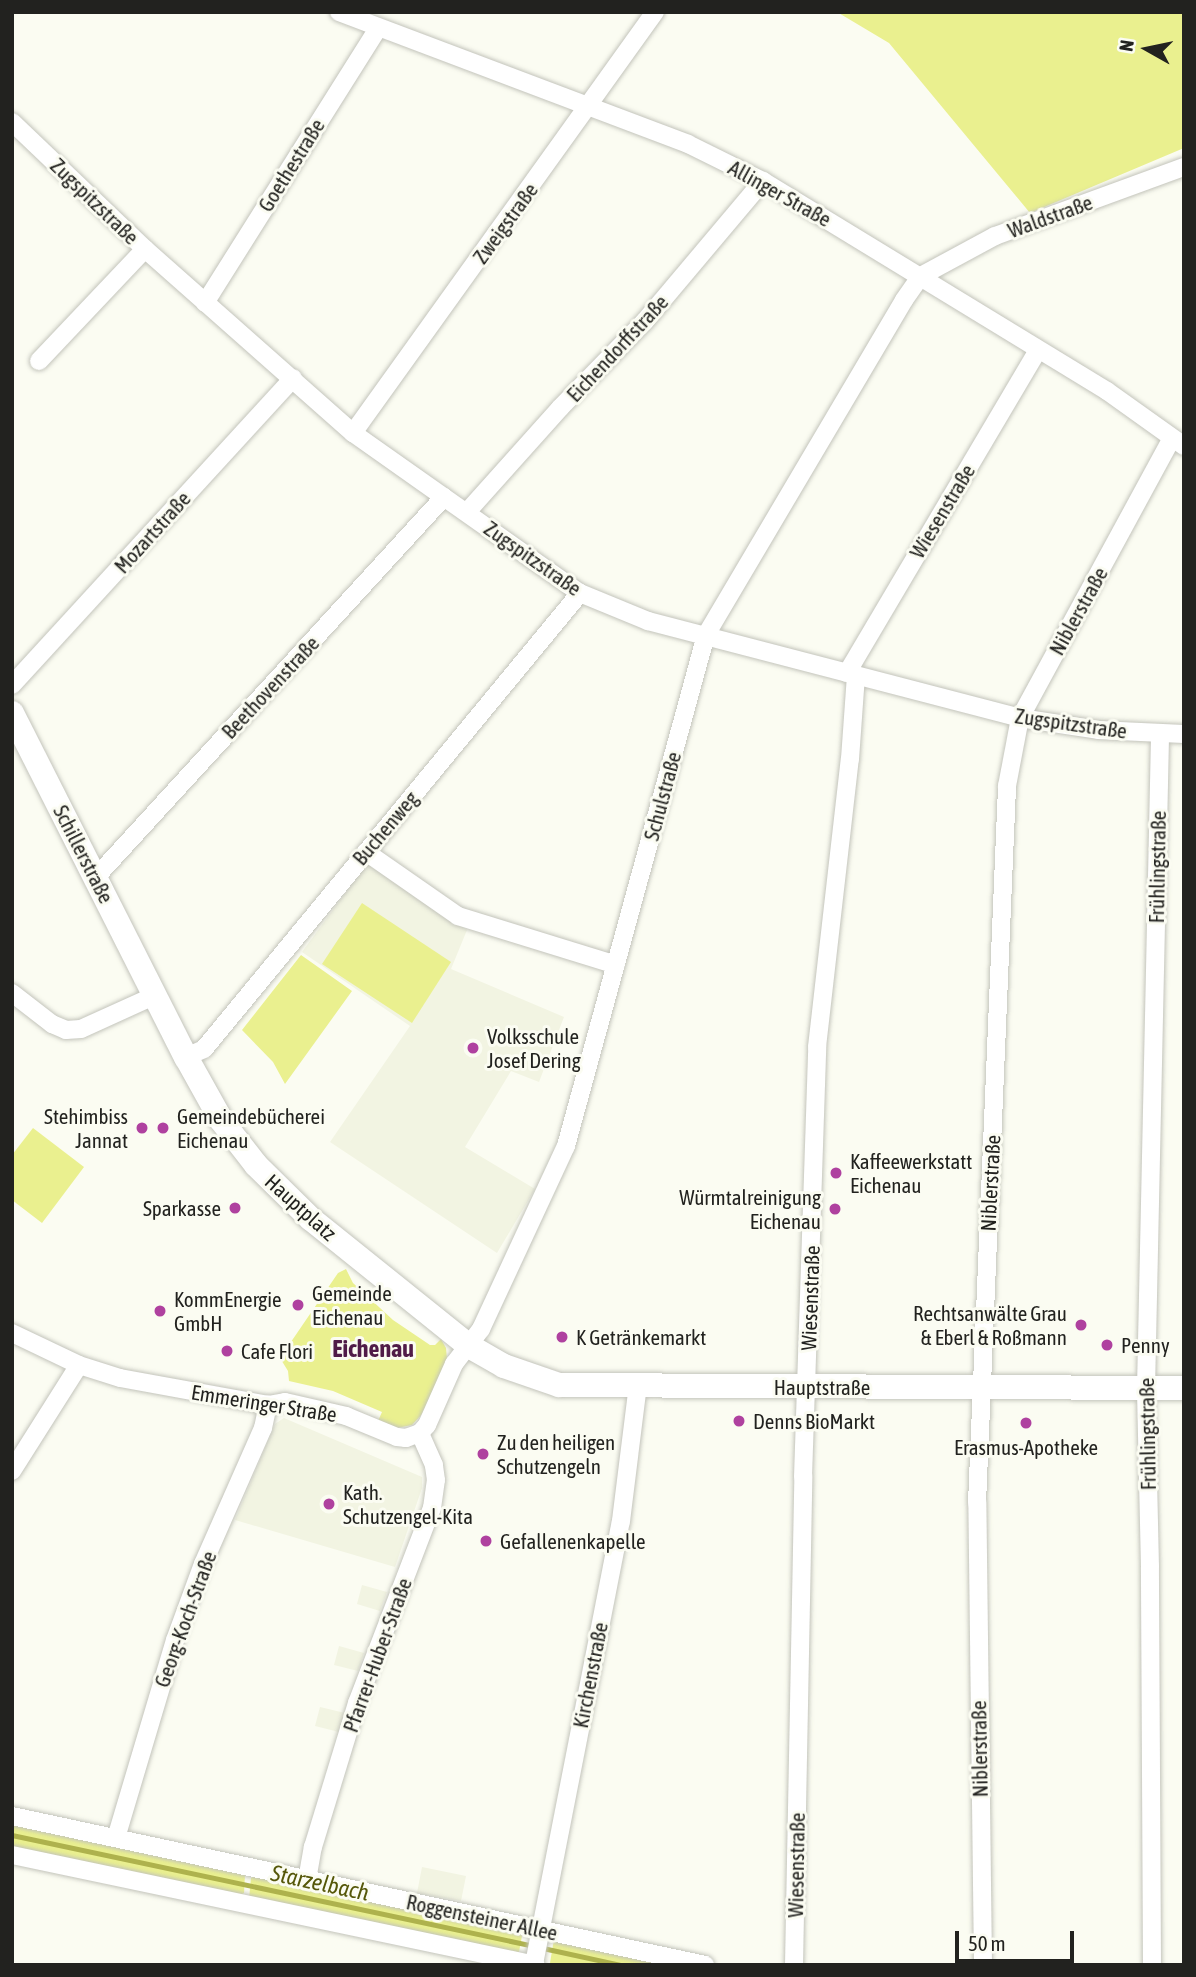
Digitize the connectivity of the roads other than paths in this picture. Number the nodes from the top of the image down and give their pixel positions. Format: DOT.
graph roads {
  1 [pos="339,12"];
  2 [pos="655,12"];
  3 [pos="378,28"];
  4 [pos="588,107"];
  5 [pos="12,122"];
  6 [pos="1184,167"];
  7 [pos="763,181"];
  8 [pos="145,249"];
  9 [pos="921,276"];
  10 [pos="205,303"];
  11 [pos="1038,350"];
  12 [pos="39,361"];
  13 [pos="292,378"];
  14 [pos="353,433"];
  15 [pos="1177,443"];
  16 [pos="444,497"];
  17 [pos="467,512"];
  18 [pos="580,593"];
  19 [pos="706,635"];
  20 [pos="852,674"];
  21 [pos="12,685"];
  22 [pos="12,713"];
  23 [pos="1020,718"];
  24 [pos="1184,734"];
  25 [pos="1160,735"];
  26 [pos="366,852"];
  27 [pos="96,877"];
  28 [pos="616,965"];
  29 [pos="12,993"];
  30 [pos="156,995"];
  31 [pos="186,1057"];
  32 [pos="12,1333"];
  33 [pos="469,1346"];
  34 [pos="79,1365"];
  35 [pos="638,1385"];
  36 [pos="807,1387"];
  37 [pos="981,1387"];
  38 [pos="1184,1388"];
  39 [pos="1146,1389"];
  40 [pos="268,1405"];
  41 [pos="420,1433"];
  42 [pos="12,1471"];
  43 [pos="12,1816"];
  44 [pos="116,1838"];
  45 [pos="12,1855"];
  46 [pos="307,1880"];
  47 [pos="532,1954"];
  48 [pos="705,1965"];
  49 [pos="794,1965"];
  50 [pos="983,1965"];
  51 [pos="1152,1965"];
  1 -- 3 [label="street, Allinger Straße"];
  2 -- 4 [label="street, Zweigstraße"];
  3 -- 4 [label="street, Allinger Straße"];
  3 -- 10 [label="street, Goethestraße"];
  4 -- 7 [label="street, Allinger Straße"];
  4 -- 14 [label="street, Zweigstraße"];
  5 -- 8 [label="street, Zugspitzstraße"];
  6 -- 9 [label="street, Waldstraße"];
  7 -- 9 [label="street, Allinger Straße"];
  7 -- 17 [label="street, Eichendorffstraße"];
  8 -- 10 [label="street, Zugspitzstraße"];
  8 -- 12 [label="street"];
  9 -- 11 [label="street, Allinger Straße"];
  9 -- 19 [label="street, Schulstraße"];
  10 -- 13 [label="street, Zugspitzstraße"];
  11 -- 15 [label="street, Allinger Straße"];
  11 -- 20 [label="street, Wiesenstraße"];
  13 -- 14 [label="street, Zugspitzstraße"];
  13 -- 21 [label="street, Mozartstraße"];
  14 -- 16 [label="street, Zugspitzstraße"];
  15 -- 23 [label="street, Niblerstraße"];
  16 -- 17 [label="street, Zugspitzstraße"];
  16 -- 27 [label="street, Beethovenstraße"];
  17 -- 18 [label="street, Zugspitzstraße"];
  18 -- 19 [label="street, Zugspitzstraße"];
  18 -- 26 [label="street, Buchenweg"];
  19 -- 20 [label="street, Zugspitzstraße"];
  19 -- 28 [label="street, Schulstraße"];
  20 -- 23 [label="street, Zugspitzstraße"];
  20 -- 36 [label="street, Wiesenstraße"];
  22 -- 27 [label="main road, Schillerstraße"];
  23 -- 25 [label="street, Zugspitzstraße"];
  23 -- 37 [label="street, Niblerstraße"];
  24 -- 25 [label="street, Zugspitzstraße"];
  25 -- 39 [label="street, Frühlingstraße"];
  26 -- 28 [label="street"];
  26 -- 31 [label="street, Buchenweg"];
  27 -- 30 [label="main road, Schillerstraße"];
  28 -- 33 [label="street, Schulstraße"];
  29 -- 30 [label="street"];
  30 -- 31 [label="main road, Hauptplatz"];
  31 -- 33 [label="main road, Hauptplatz"];
  32 -- 34 [label="street, Emmeringer Straße"];
  33 -- 35 [label="main road, Hauptstraße"];
  33 -- 41 [label="street"];
  34 -- 40 [label="street, Emmeringer Straße"];
  34 -- 42 [label="street"];
  35 -- 36 [label="main road, Hauptstraße"];
  35 -- 47 [label="street, Kirchenstraße"];
  36 -- 37 [label="main road, Hauptstraße"];
  36 -- 49 [label="street, Wiesenstraße"];
  37 -- 39 [label="main road, Hauptstraße"];
  37 -- 50 [label="street, Niblerstraße"];
  38 -- 39 [label="main road, Hauptstraße"];
  39 -- 51 [label="street, Frühlingstraße"];
  40 -- 41 [label="street, Emmeringer Straße"];
  40 -- 44 [label="street, Georg-Koch-Straße"];
  41 -- 46 [label="street, Pfarrer-Huber-Straße"];
  43 -- 44 [label="street, Roggensteiner Allee"];
  44 -- 46 [label="street, Roggensteiner Allee"];
  45 -- 47 [label="street, Roggensteiner Allee"];
  46 -- 47 [label="street, Roggensteiner Allee"];
  47 -- 48 [label="street, Roggensteiner Allee"];
}
